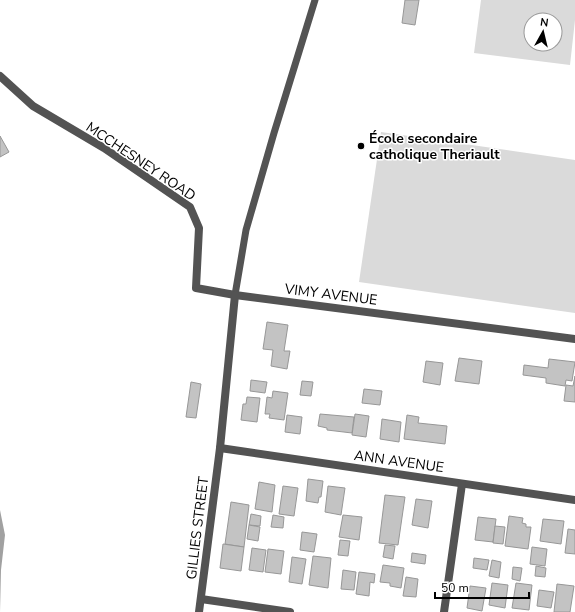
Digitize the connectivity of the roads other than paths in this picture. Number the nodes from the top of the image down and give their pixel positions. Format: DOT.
graph roads {
  1 [pos="315,0"];
  2 [pos="0,76"];
  3 [pos="235,295"];
  4 [pos="575,339"];
  5 [pos="220,448"];
  6 [pos="462,484"];
  7 [pos="575,500"];
  8 [pos="201,599"];
  9 [pos="199,612"];
  10 [pos="290,612"];
  11 [pos="444,612"];
  1 -- 3 [label="lane"];
  2 -- 3 [label="street, MCCHESNEY ROAD"];
  3 -- 4 [label="street, VIMY AVENUE"];
  3 -- 5 [label="street"];
  5 -- 6 [label="street, ANN AVENUE"];
  5 -- 8 [label="street, GILLIES STREET"];
  6 -- 7 [label="street, ANN AVENUE"];
  6 -- 11 [label="street"];
  8 -- 9 [label="street, GILLIES STREET"];
  8 -- 10 [label="street"];
}
